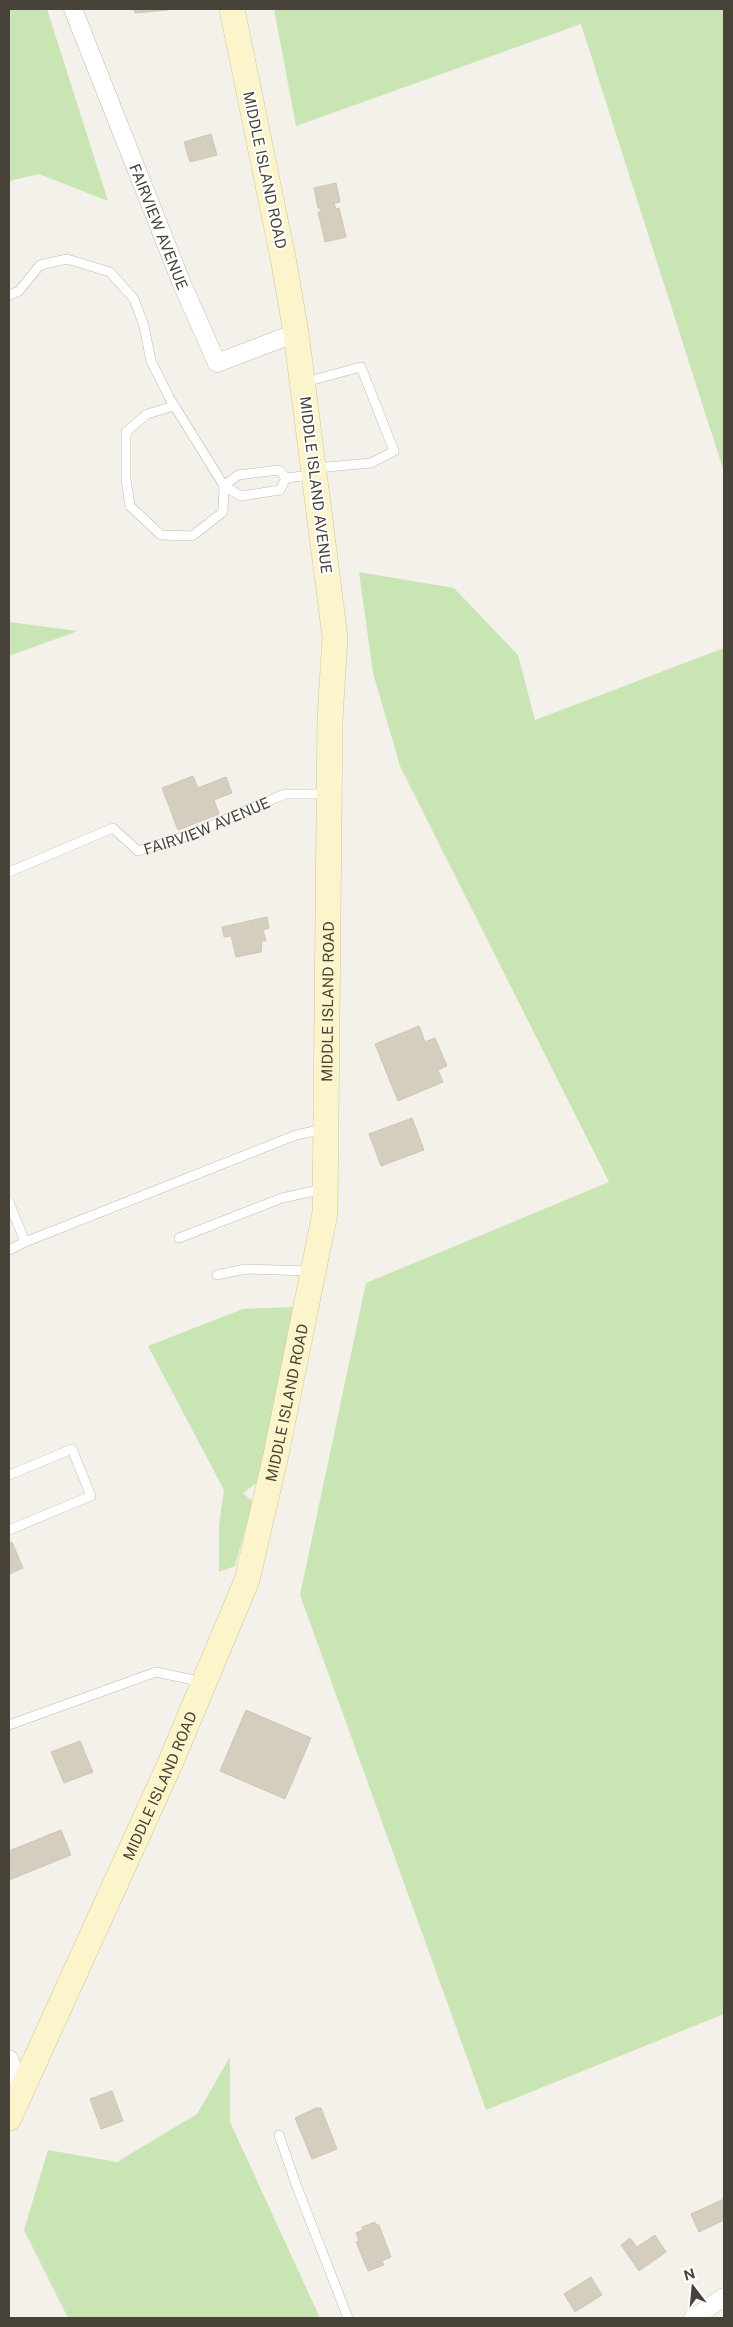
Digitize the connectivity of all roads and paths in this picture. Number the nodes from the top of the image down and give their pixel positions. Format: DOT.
graph roads {
  1 [pos="73,9"];
  2 [pos="232,9"];
  3 [pos="9,295"];
  4 [pos="296,333"];
  5 [pos="302,383"];
  6 [pos="174,406"];
  7 [pos="314,472"];
  8 [pos="286,478"];
  9 [pos="224,486"];
  10 [pos="335,638"];
  11 [pos="330,794"];
  12 [pos="9,872"];
  13 [pos="326,1129"];
  14 [pos="325,1188"];
  15 [pos="9,1202"];
  16 [pos="179,1238"];
  17 [pos="25,1242"];
  18 [pos="9,1250"];
  19 [pos="313,1271"];
  20 [pos="217,1275"];
  21 [pos="9,1475"];
  22 [pos="9,1530"];
  23 [pos="204,1682"];
  24 [pos="9,1725"];
  25 [pos="9,2059"];
  26 [pos="21,2089"];
  27 [pos="9,2118"];
  28 [pos="279,2135"];
  29 [pos="724,2297"];
  30 [pos="348,2318"];
  31 [pos="693,2318"];
  1 -- 4 [label="street, FAIRVIEW AVENUE"];
  2 -- 4 [label="street, MIDDLE ISLAND ROAD"];
  3 -- 6 [label="lane"];
  4 -- 5 [label="street, MIDDLE ISLAND AVENUE"];
  5 -- 7 [label="street, MIDDLE ISLAND AVENUE"];
  5 -- 7 [label="lane"];
  6 -- 9 [label="lane"];
  6 -- 9 [label="lane"];
  7 -- 8 [label="lane"];
  7 -- 10 [label="street, MIDDLE ISLAND AVENUE"];
  8 -- 9 [label="lane"];
  8 -- 9 [label="lane"];
  10 -- 11 [label="street, MIDDLE ISLAND ROAD"];
  11 -- 12 [label="lane, FAIRVIEW AVENUE"];
  11 -- 13 [label="street, MIDDLE ISLAND ROAD"];
  13 -- 14 [label="street, MIDDLE ISLAND ROAD"];
  13 -- 17 [label="lane"];
  14 -- 16 [label="lane"];
  14 -- 19 [label="street, MIDDLE ISLAND ROAD"];
  15 -- 17 [label="lane"];
  17 -- 18 [label="lane"];
  19 -- 20 [label="lane"];
  19 -- 23 [label="street, MIDDLE ISLAND ROAD"];
  21 -- 22 [label="lane"];
  23 -- 24 [label="lane"];
  23 -- 26 [label="street, MIDDLE ISLAND ROAD"];
  25 -- 26 [label="street"];
  26 -- 27 [label="street, MIDDLE ISLAND ROAD"];
  28 -- 30 [label="lane"];
  29 -- 31 [label="street"];
}
